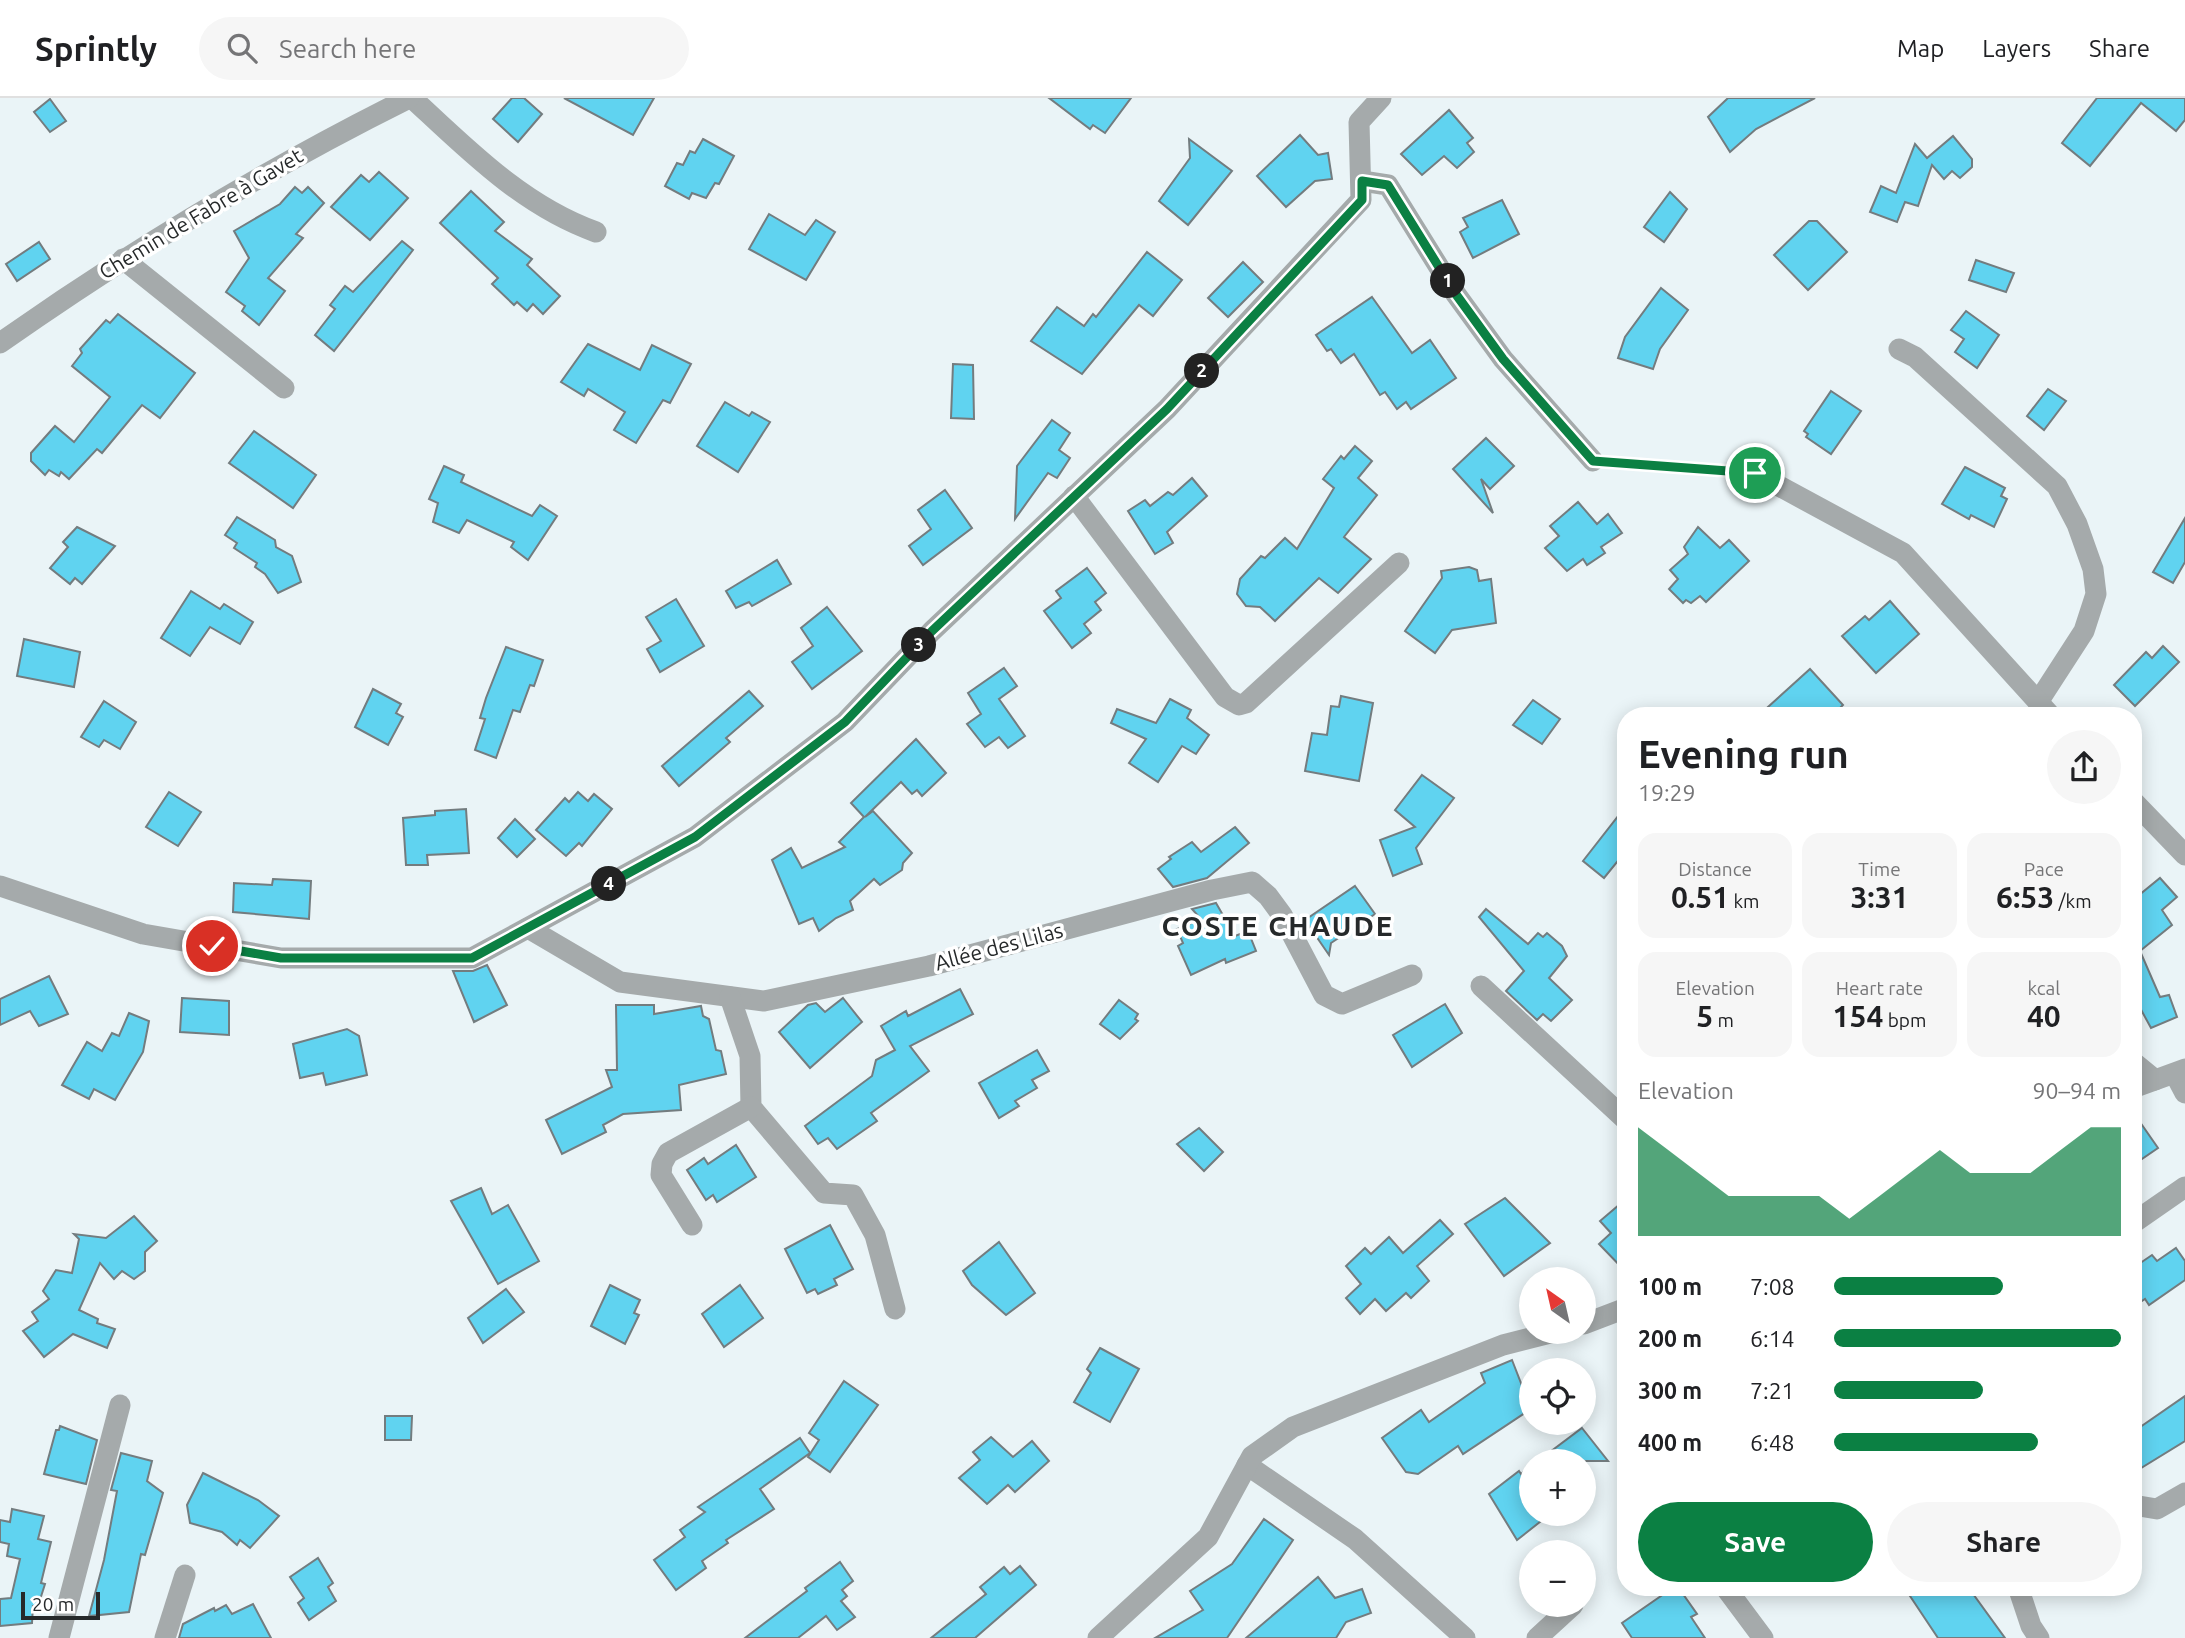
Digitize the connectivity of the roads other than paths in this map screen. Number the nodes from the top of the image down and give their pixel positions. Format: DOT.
graph roads {
  1 [pos="410,98"];
  2 [pos="1381,98"];
  3 [pos="1362,181"];
  4 [pos="596,232"];
  5 [pos="122,259"];
  6 [pos="0,343"];
  7 [pos="1899,349"];
  8 [pos="284,388"];
  9 [pos="1593,461"];
  10 [pos="1755,473"];
  11 [pos="1074,496"];
  12 [pos="1399,563"];
  13 [pos="2043,707"];
  14 [pos="2046,707"];
  15 [pos="2142,810"];
  16 [pos="2185,855"];
  17 [pos="0,886"];
  18 [pos="528,928"];
  19 [pos="1412,975"];
  20 [pos="1481,986"];
  21 [pos="730,997"];
  22 [pos="2142,1065"];
  23 [pos="2172,1074"];
  24 [pos="2142,1085"];
  25 [pos="2185,1093"];
  26 [pos="751,1107"];
  27 [pos="1617,1112"];
  28 [pos="2185,1187"];
  29 [pos="2142,1217"];
  30 [pos="692,1225"];
  31 [pos="895,1309"];
  32 [pos="1617,1311"];
  33 [pos="1596,1319"];
  34 [pos="1519,1341"];
  35 [pos="120,1405"];
  36 [pos="1247,1465"];
  37 [pos="2185,1493"];
  38 [pos="2142,1506"];
  39 [pos="185,1575"];
  40 [pos="1732,1596"];
  41 [pos="2021,1596"];
  42 [pos="1560,1617"];
  43 [pos="59,1638"];
  44 [pos="165,1638"];
  45 [pos="1097,1638"];
  46 [pos="1465,1638"];
  47 [pos="1537,1638"];
  48 [pos="1763,1638"];
  49 [pos="2039,1638"];
  1 -- 4 [label="street"];
  1 -- 5 [label="street, Chemin de Fabre à Gavet"];
  2 -- 3 [label="street"];
  3 -- 9 [label="street"];
  3 -- 11 [label="street"];
  5 -- 6 [label="street, Chemin de Fabre à Gavet"];
  5 -- 8 [label="street"];
  7 -- 14 [label="street"];
  10 -- 13 [label="street"];
  11 -- 12 [label="street"];
  11 -- 18 [label="street"];
  15 -- 16 [label="street"];
  17 -- 18 [label="street"];
  18 -- 21 [label="street, Allée des Lilas"];
  19 -- 21 [label="street, Allée des Lilas"];
  20 -- 27 [label="street"];
  21 -- 26 [label="street"];
  22 -- 23 [label="street"];
  23 -- 24 [label="street"];
  23 -- 25 [label="street"];
  26 -- 30 [label="street"];
  26 -- 31 [label="street"];
  28 -- 29 [label="street"];
  32 -- 33 [label="street"];
  34 -- 36 [label="street"];
  35 -- 43 [label="street"];
  36 -- 45 [label="street"];
  36 -- 46 [label="street"];
  37 -- 38 [label="street"];
  39 -- 44 [label="street"];
  40 -- 48 [label="street"];
  41 -- 49 [label="street"];
  42 -- 47 [label="street"];
}
